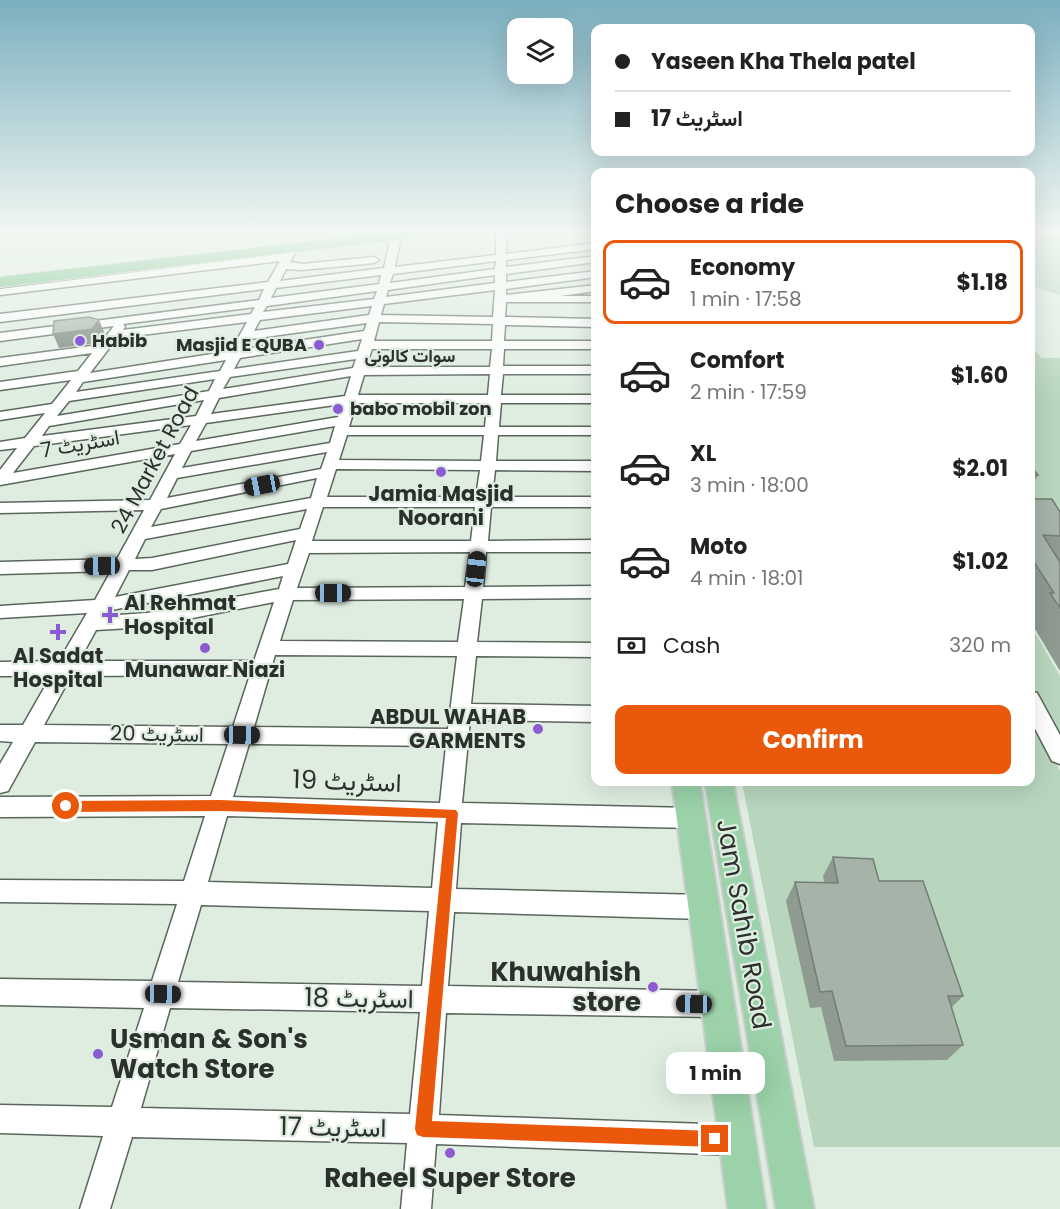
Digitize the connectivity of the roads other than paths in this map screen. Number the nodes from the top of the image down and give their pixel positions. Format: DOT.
graph roads {
  1 [pos="31,287"];
  2 [pos="151,287"];
  3 [pos="253,287"];
  4 [pos="272,287"];
  5 [pos="283,287"];
  6 [pos="338,287"];
  7 [pos="384,287"];
  8 [pos="435,287"];
  9 [pos="435,287"];
  10 [pos="500,287"];
  11 [pos="566,287"];
  12 [pos="0,292"];
  13 [pos="591,297"];
  14 [pos="138,301"];
  15 [pos="264,302"];
  16 [pos="378,310"];
  17 [pos="255,317"];
  18 [pos="0,318"];
  19 [pos="124,320"];
  20 [pos="500,322"];
  21 [pos="591,323"];
  22 [pos="113,335"];
  23 [pos="245,336"];
  24 [pos="0,337"];
  25 [pos="498,345"];
  26 [pos="591,345"];
  27 [pos="104,348"];
  28 [pos="235,355"];
  29 [pos="0,362"];
  30 [pos="591,370"];
  31 [pos="496,371"];
  32 [pos="224,374"];
  33 [pos="82,376"];
  34 [pos="0,386"];
  35 [pos="213,395"];
  36 [pos="350,399"];
  37 [pos="495,399"];
  38 [pos="591,399"];
  39 [pos="62,402"];
  40 [pos="0,416"];
  41 [pos="199,421"];
  42 [pos="47,422"];
  43 [pos="492,431"];
  44 [pos="591,431"];
  45 [pos="31,442"];
  46 [pos="0,446"];
  47 [pos="335,446"];
  48 [pos="185,447"];
  49 [pos="488,465"];
  50 [pos="591,466"];
  51 [pos="171,474"];
  52 [pos="0,480"];
  53 [pos="317,502"];
  54 [pos="484,502"];
  55 [pos="591,502"];
  56 [pos="154,506"];
  57 [pos="0,508"];
  58 [pos="139,535"];
  59 [pos="304,540"];
  60 [pos="479,546"];
  61 [pos="591,546"];
  62 [pos="122,566"];
  63 [pos="0,568"];
  64 [pos="295,568"];
  65 [pos="473,592"];
  66 [pos="591,592"];
  67 [pos="286,594"];
  68 [pos="100,606"];
  69 [pos="0,612"];
  70 [pos="90,624"];
  71 [pos="467,649"];
  72 [pos="591,650"];
  73 [pos="265,658"];
  74 [pos="65,668"];
  75 [pos="0,669"];
  76 [pos="1035,708"];
  77 [pos="461,712"];
  78 [pos="591,714"];
  79 [pos="29,732"];
  80 [pos="0,733"];
  81 [pos="242,735"];
  82 [pos="459,738"];
  83 [pos="1060,755"];
  84 [pos="0,784"];
  85 [pos="687,786"];
  86 [pos="720,786"];
  87 [pos="220,806"];
  88 [pos="0,807"];
  89 [pos="452,813"];
  90 [pos="692,818"];
  91 [pos="0,891"];
  92 [pos="194,893"];
  93 [pos="444,900"];
  94 [pos="704,907"];
  95 [pos="0,992"];
  96 [pos="163,994"];
  97 [pos="435,999"];
  98 [pos="718,1004"];
  99 [pos="0,1119"];
  100 [pos="122,1122"];
  101 [pos="423,1129"];
  102 [pos="737,1140"];
  103 [pos="95,1209"];
  104 [pos="416,1209"];
  105 [pos="747,1209"];
  106 [pos="795,1209"];
  1 -- 12 [label="street"];
  2 -- 14 [label="street"];
  3 -- 14 [label="street"];
  4 -- 15 [label="street, 24 Market Road"];
  5 -- 16 [label="street"];
  6 -- 16 [label="street"];
  7 -- 16 [label="street"];
  8 -- 16 [label="street"];
  9 -- 16 [label="street"];
  10 -- 20 [label="street"];
  11 -- 13 [label="street"];
  14 -- 18 [label="street"];
  14 -- 19 [label="street"];
  15 -- 16 [label="street"];
  15 -- 17 [label="street, 24 Market Road"];
  15 -- 19 [label="street"];
  16 -- 17 [label="street"];
  16 -- 20 [label="street"];
  16 -- 23 [label="street"];
  16 -- 25 [label="street"];
  16 -- 28 [label="street"];
  16 -- 31 [label="street"];
  16 -- 32 [label="street"];
  16 -- 35 [label="street"];
  16 -- 36 [label="street"];
  17 -- 22 [label="street"];
  17 -- 23 [label="street, 24 Market Road"];
  19 -- 22 [label="street"];
  19 -- 24 [label="street"];
  20 -- 21 [label="street"];
  20 -- 25 [label="street"];
  22 -- 27 [label="street"];
  23 -- 28 [label="street, 24 Market Road"];
  25 -- 26 [label="street"];
  25 -- 31 [label="street"];
  27 -- 29 [label="street"];
  27 -- 33 [label="street"];
  28 -- 32 [label="street, 24 Market Road"];
  28 -- 33 [label="street"];
  30 -- 31 [label="street"];
  31 -- 37 [label="street"];
  32 -- 35 [label="street, 24 Market Road"];
  32 -- 39 [label="street"];
  33 -- 34 [label="street"];
  33 -- 39 [label="street"];
  35 -- 41 [label="street, 24 Market Road"];
  35 -- 42 [label="street"];
  36 -- 37 [label="street"];
  36 -- 41 [label="street"];
  36 -- 47 [label="street"];
  37 -- 38 [label="street"];
  37 -- 43 [label="street"];
  39 -- 40 [label="street"];
  39 -- 42 [label="street"];
  41 -- 45 [label="street"];
  41 -- 48 [label="street, 24 Market Road"];
  42 -- 45 [label="street"];
  43 -- 44 [label="street"];
  43 -- 47 [label="street"];
  43 -- 49 [label="street"];
  45 -- 46 [label="street"];
  45 -- 52 [label="street"];
  47 -- 48 [label="street, اسٹریٹ 7"];
  47 -- 49 [label="street"];
  47 -- 51 [label="street"];
  47 -- 53 [label="street"];
  47 -- 56 [label="street"];
  48 -- 51 [label="street, 24 Market Road"];
  48 -- 52 [label="street, اسٹریٹ 7"];
  49 -- 50 [label="street"];
  49 -- 54 [label="street"];
  51 -- 56 [label="street, 24 Market Road"];
  53 -- 54 [label="street"];
  53 -- 58 [label="street"];
  53 -- 59 [label="street"];
  54 -- 55 [label="street"];
  54 -- 60 [label="street"];
  56 -- 57 [label="street"];
  56 -- 58 [label="street, 24 Market Road"];
  58 -- 62 [label="street, 24 Market Road"];
  59 -- 60 [label="street"];
  59 -- 62 [label="street"];
  59 -- 64 [label="street"];
  60 -- 61 [label="street"];
  60 -- 65 [label="street"];
  62 -- 63 [label="street"];
  62 -- 68 [label="street, 24 Market Road"];
  64 -- 67 [label="street"];
  64 -- 68 [label="street"];
  65 -- 66 [label="street"];
  65 -- 67 [label="street"];
  65 -- 71 [label="street"];
  67 -- 70 [label="street"];
  67 -- 73 [label="street"];
  68 -- 69 [label="street"];
  68 -- 70 [label="street, 24 Market Road"];
  70 -- 74 [label="street, 24 Market Road"];
  71 -- 72 [label="street"];
  71 -- 73 [label="street"];
  71 -- 77 [label="street"];
  73 -- 74 [label="street"];
  73 -- 81 [label="street"];
  74 -- 75 [label="street"];
  74 -- 79 [label="street, 24 Market Road"];
  76 -- 83 [label="street"];
  77 -- 78 [label="street"];
  77 -- 82 [label="street"];
  79 -- 80 [label="street, اسٹریٹ 20"];
  79 -- 81 [label="street, اسٹریٹ 20"];
  79 -- 84 [label="street, 24 Market Road"];
  81 -- 82 [label="street, اسٹریٹ 20"];
  81 -- 87 [label="street"];
  82 -- 89 [label="street"];
  85 -- 90 [label="main road, Jam Sahib Road"];
  86 -- 106 [label="main road, Jam Sahib Road"];
  87 -- 88 [label="street, اسٹریٹ 19"];
  87 -- 89 [label="street, اسٹریٹ 19"];
  87 -- 92 [label="street"];
  89 -- 90 [label="street, اسٹریٹ 19"];
  89 -- 93 [label="street"];
  90 -- 94 [label="main road, Jam Sahib Road"];
  91 -- 92 [label="street"];
  92 -- 93 [label="street"];
  92 -- 96 [label="street"];
  93 -- 94 [label="street"];
  93 -- 97 [label="street"];
  94 -- 98 [label="main road, Jam Sahib Road"];
  95 -- 96 [label="street, اسٹریٹ 18"];
  96 -- 97 [label="street, اسٹریٹ 18"];
  96 -- 100 [label="street"];
  97 -- 98 [label="street, اسٹریٹ 18"];
  97 -- 101 [label="street"];
  98 -- 102 [label="main road, Jam Sahib Road"];
  99 -- 100 [label="street, اسٹریٹ 17"];
  100 -- 101 [label="street, اسٹریٹ 17"];
  100 -- 103 [label="street"];
  101 -- 102 [label="street, اسٹریٹ 17"];
  101 -- 104 [label="street"];
  102 -- 105 [label="main road, Jam Sahib Road"];
}
